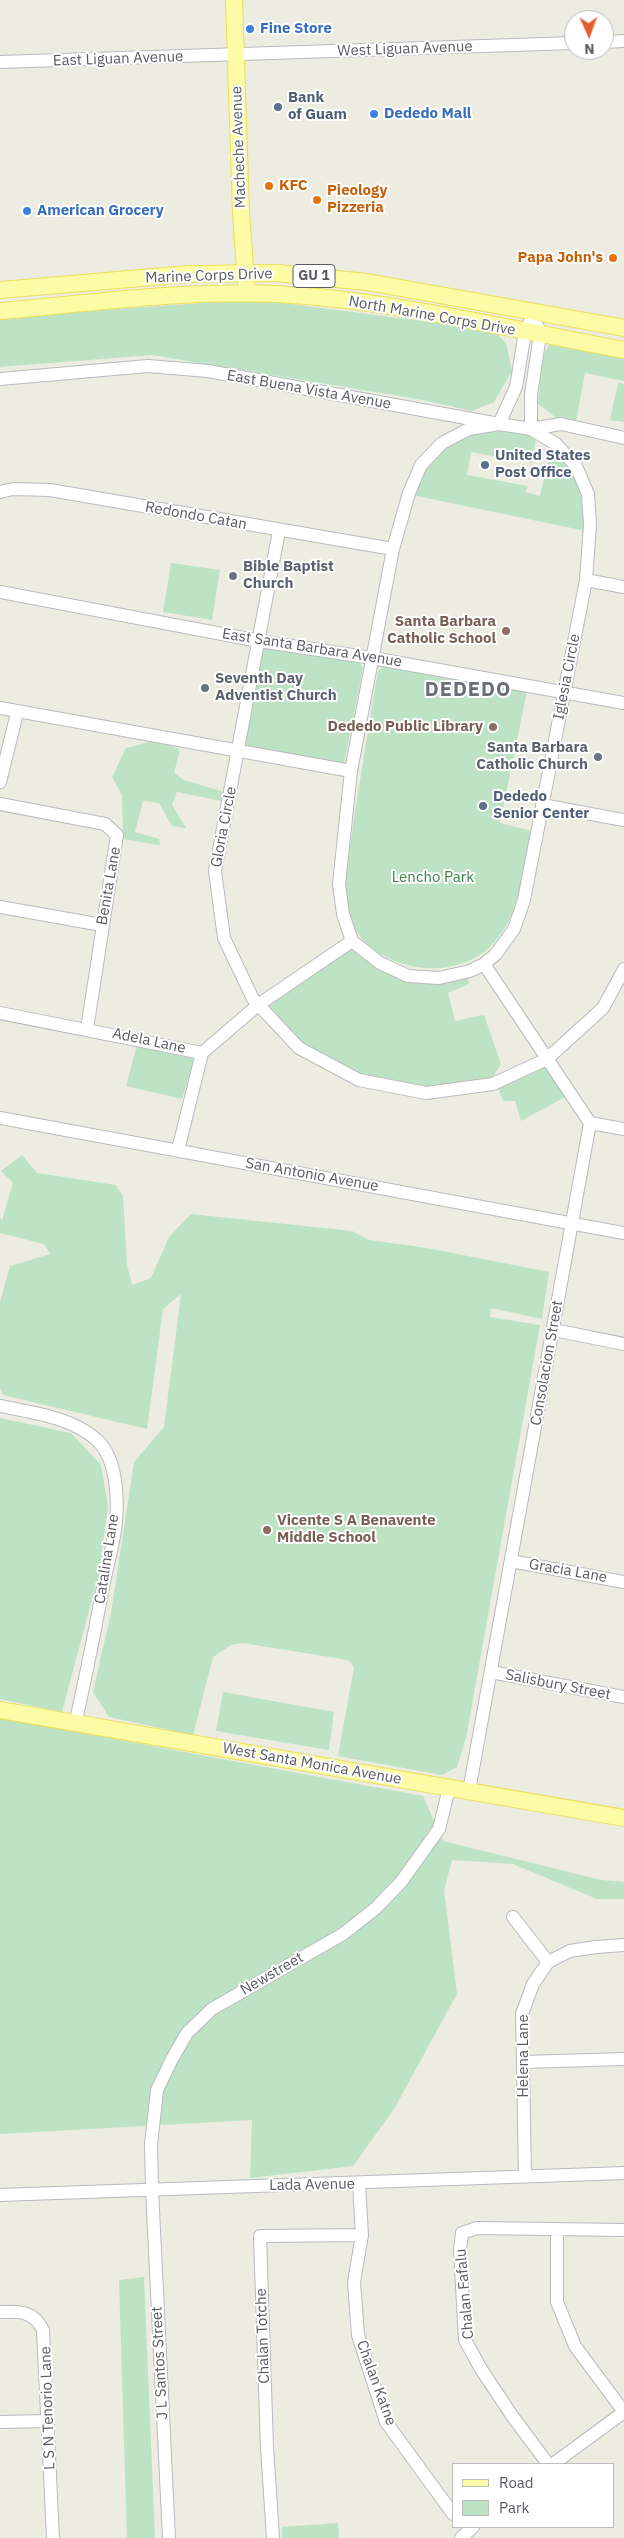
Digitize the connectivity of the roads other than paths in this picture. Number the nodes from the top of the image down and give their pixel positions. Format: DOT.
graph roads {
  1 [pos="234,0"];
  2 [pos="564,43"];
  3 [pos="236,56"];
  4 [pos="0,62"];
  5 [pos="245,272"];
  6 [pos="0,290"];
  7 [pos="247,293"];
  8 [pos="0,311"];
  9 [pos="535,312"];
  10 [pos="624,328"];
  11 [pos="532,333"];
  12 [pos="624,350"];
  13 [pos="0,379"];
  14 [pos="499,424"];
  15 [pos="531,429"];
  16 [pos="624,438"];
  17 [pos="0,492"];
  18 [pos="279,530"];
  19 [pos="393,549"];
  20 [pos="586,580"];
  21 [pos="624,587"];
  22 [pos="0,592"];
  23 [pos="259,640"];
  24 [pos="372,658"];
  25 [pos="564,692"];
  26 [pos="624,703"];
  27 [pos="0,708"];
  28 [pos="17,713"];
  29 [pos="239,750"];
  30 [pos="351,771"];
  31 [pos="0,782"];
  32 [pos="0,804"];
  33 [pos="542,805"];
  34 [pos="624,820"];
  35 [pos="0,907"];
  36 [pos="102,925"];
  37 [pos="352,941"];
  38 [pos="484,964"];
  39 [pos="624,969"];
  40 [pos="258,1005"];
  41 [pos="0,1013"];
  42 [pos="86,1028"];
  43 [pos="202,1053"];
  44 [pos="547,1059"];
  45 [pos="0,1118"];
  46 [pos="590,1123"];
  47 [pos="624,1129"];
  48 [pos="178,1150"];
  49 [pos="571,1223"];
  50 [pos="624,1232"];
  51 [pos="554,1330"];
  52 [pos="624,1344"];
  53 [pos="0,1406"];
  54 [pos="511,1561"];
  55 [pos="624,1582"];
  56 [pos="491,1672"];
  57 [pos="624,1697"];
  58 [pos="0,1710"];
  59 [pos="75,1724"];
  60 [pos="449,1788"];
  61 [pos="469,1791"];
  62 [pos="624,1818"];
  63 [pos="513,1918"];
  64 [pos="624,1945"];
  65 [pos="548,1962"];
  66 [pos="624,2059"];
  67 [pos="524,2062"];
  68 [pos="624,2173"];
  69 [pos="525,2176"];
  70 [pos="359,2184"];
  71 [pos="152,2189"];
  72 [pos="0,2195"];
  73 [pos="557,2229"];
  74 [pos="624,2230"];
  75 [pos="362,2234"];
  76 [pos="0,2312"];
  77 [pos="48,2421"];
  78 [pos="0,2422"];
  79 [pos="547,2463"];
  80 [pos="553,2463"];
  81 [pos="452,2513"];
  82 [pos="53,2538"];
  83 [pos="169,2538"];
  84 [pos="273,2538"];
  1 -- 3 [label="main road, Macheche Avenue"];
  2 -- 3 [label="street, West Liguan Avenue"];
  3 -- 4 [label="street, East Liguan Avenue"];
  3 -- 5 [label="main road, Macheche Avenue"];
  5 -- 6 [label="main road, Marine Corps Drive / GU 1"];
  5 -- 7 [label="main road, Macheche Avenue"];
  5 -- 9 [label="main road, Marine Corps Drive / GU 1"];
  7 -- 8 [label="main road, North Marine Corps Drive / GU 1"];
  7 -- 11 [label="main road, North Marine Corps Drive / GU 1"];
  9 -- 10 [label="main road, Marine Corps Drive / GU 1"];
  9 -- 11 [label="street"];
  11 -- 12 [label="main road, North Marine Corps Drive / GU 1"];
  11 -- 14 [label="street"];
  11 -- 15 [label="street"];
  13 -- 14 [label="street, East Buena Vista Avenue"];
  14 -- 15 [label="street, Iglesia Circle"];
  14 -- 19 [label="street, Iglesia Circle"];
  15 -- 16 [label="street"];
  15 -- 20 [label="street, Iglesia Circle"];
  17 -- 18 [label="street, Redondo Catan"];
  18 -- 19 [label="street, Redondo Catan"];
  18 -- 23 [label="street, Gloria Circle"];
  19 -- 24 [label="street, Iglesia Circle"];
  20 -- 21 [label="street"];
  20 -- 25 [label="street, Iglesia Circle"];
  22 -- 23 [label="street, East Santa Barbara Avenue"];
  23 -- 24 [label="street, East Santa Barbara Avenue"];
  23 -- 29 [label="street, Gloria Circle"];
  24 -- 25 [label="street, East Santa Barbara Avenue"];
  24 -- 30 [label="street, Iglesia Circle"];
  25 -- 26 [label="street, East Santa Barbara Avenue"];
  25 -- 33 [label="street, Iglesia Circle"];
  27 -- 28 [label="street"];
  28 -- 29 [label="street"];
  28 -- 31 [label="street"];
  29 -- 30 [label="street"];
  29 -- 40 [label="street, Gloria Circle"];
  30 -- 37 [label="street, Iglesia Circle"];
  32 -- 36 [label="street, Benita Lane"];
  33 -- 34 [label="street"];
  33 -- 38 [label="street, Iglesia Circle"];
  35 -- 36 [label="street"];
  36 -- 42 [label="street, Benita Lane"];
  37 -- 38 [label="street, Iglesia Circle"];
  37 -- 40 [label="street, Adela Lane"];
  38 -- 44 [label="street"];
  39 -- 44 [label="street, Gloria Circle"];
  40 -- 43 [label="street, Adela Lane"];
  40 -- 44 [label="street, Gloria Circle"];
  41 -- 42 [label="street, Adela Lane"];
  42 -- 43 [label="street, Adela Lane"];
  43 -- 48 [label="street"];
  44 -- 46 [label="street"];
  45 -- 48 [label="street, San Antonio Avenue"];
  46 -- 47 [label="street"];
  46 -- 49 [label="street, Consolacion Street"];
  48 -- 49 [label="street, San Antonio Avenue"];
  49 -- 50 [label="street, San Antonio Avenue"];
  49 -- 51 [label="street, Consolacion Street"];
  51 -- 52 [label="street"];
  51 -- 54 [label="street, Consolacion Street"];
  53 -- 59 [label="street, Catalina Lane"];
  54 -- 55 [label="street, Gracia Lane"];
  54 -- 56 [label="street, Consolacion Street"];
  56 -- 57 [label="street, Salisbury Street"];
  56 -- 61 [label="street, Consolacion Street"];
  58 -- 59 [label="main road, West Santa Monica Avenue"];
  59 -- 60 [label="main road, West Santa Monica Avenue"];
  60 -- 61 [label="main road, West Santa Monica Avenue"];
  60 -- 71 [label="street, Newstreet"];
  61 -- 62 [label="main road, West Santa Monica Avenue"];
  63 -- 65 [label="street"];
  64 -- 65 [label="street, Helena Lane"];
  65 -- 67 [label="street, Helena Lane"];
  66 -- 67 [label="street"];
  67 -- 69 [label="street, Helena Lane"];
  68 -- 69 [label="street, Lada Avenue"];
  69 -- 70 [label="street, Lada Avenue"];
  70 -- 71 [label="street, Lada Avenue"];
  70 -- 75 [label="street, Chalan Katne"];
  71 -- 72 [label="street, Lada Avenue"];
  71 -- 83 [label="street, J L Santos Street"];
  73 -- 74 [label="street, Chalan Fafalu"];
  73 -- 79 [label="street, Chalan Fafalu"];
  73 -- 80 [label="street"];
  75 -- 81 [label="street, Chalan Katne"];
  75 -- 84 [label="street, Chalan Totche"];
  76 -- 77 [label="street, L S N Tenorio Lane"];
  77 -- 78 [label="street"];
  77 -- 82 [label="street, L S N Tenorio Lane"];
}
